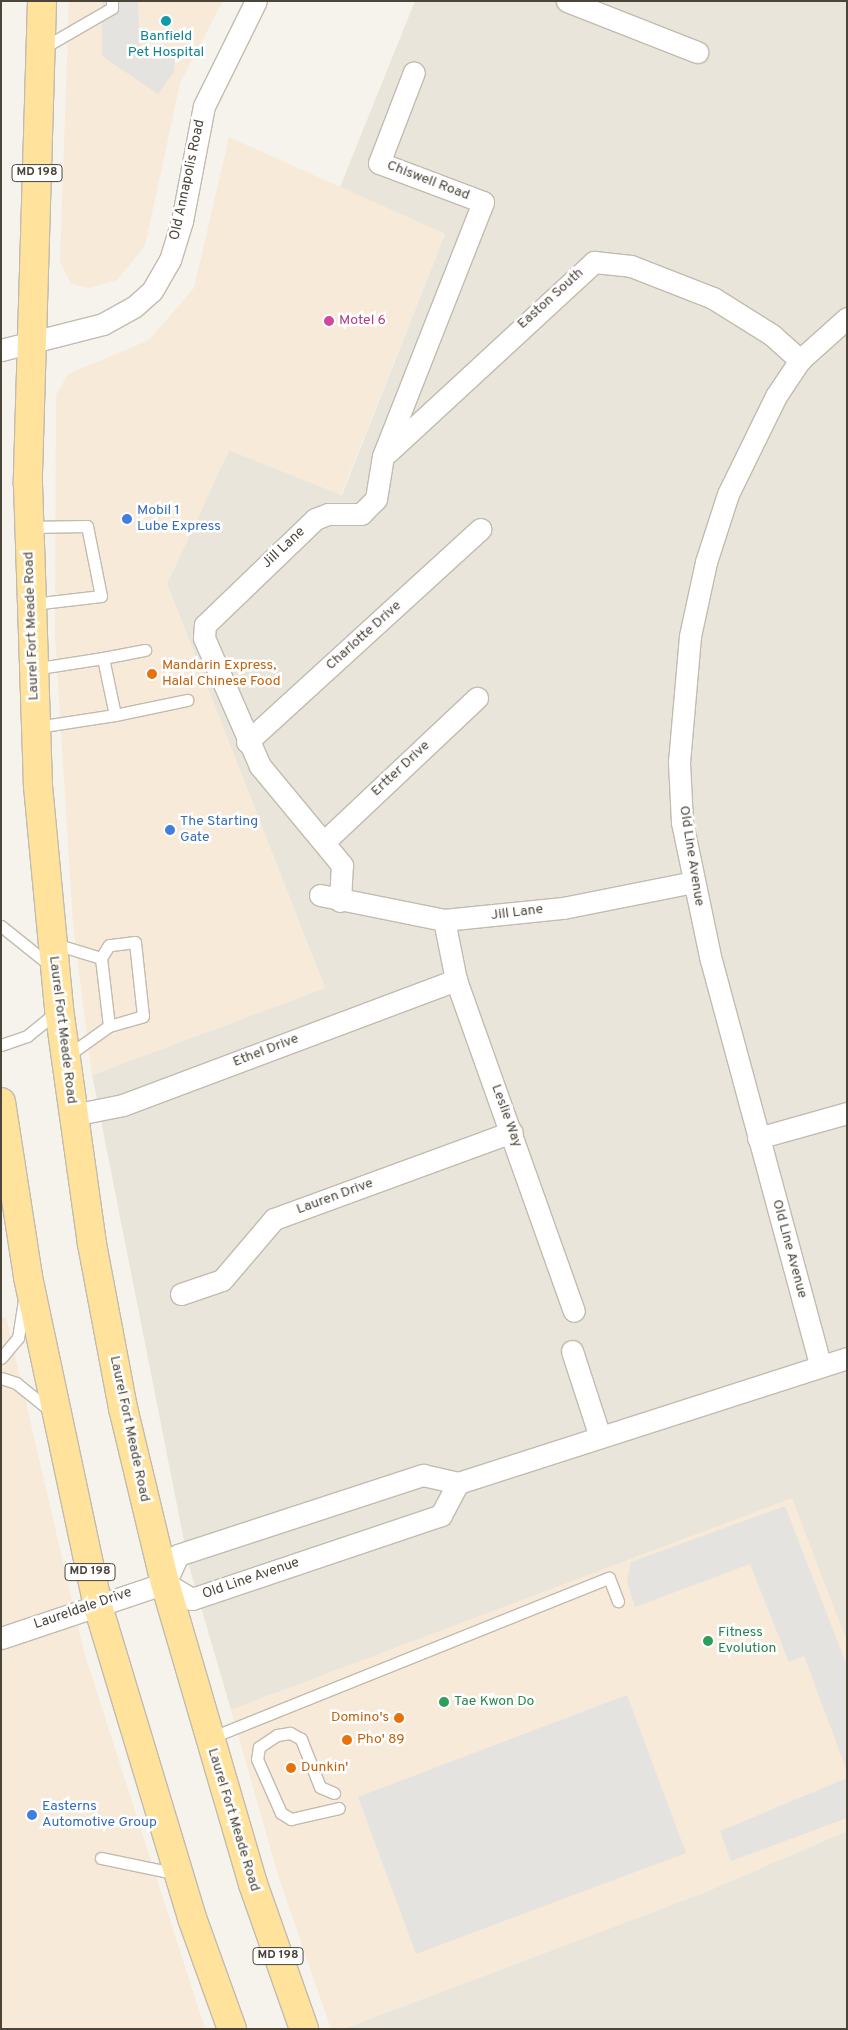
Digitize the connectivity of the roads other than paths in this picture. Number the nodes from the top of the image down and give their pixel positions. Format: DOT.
graph roads {
  1 [pos="42,1"];
  2 [pos="256,1"];
  3 [pos="567,1"];
  4 [pos="112,4"];
  5 [pos="611,10"];
  6 [pos="40,49"];
  7 [pos="697,52"];
  8 [pos="414,72"];
  9 [pos="483,202"];
  10 [pos="847,318"];
  11 [pos="33,345"];
  12 [pos="1,350"];
  13 [pos="800,360"];
  14 [pos="383,456"];
  15 [pos="30,527"];
  16 [pos="480,530"];
  17 [pos="31,604"];
  18 [pos="145,650"];
  19 [pos="103,658"];
  20 [pos="33,669"];
  21 [pos="477,698"];
  22 [pos="187,700"];
  23 [pos="115,714"];
  24 [pos="36,728"];
  25 [pos="247,742"];
  26 [pos="325,841"];
  27 [pos="693,882"];
  28 [pos="444,920"];
  29 [pos="1,926"];
  30 [pos="52,956"];
  31 [pos="101,958"];
  32 [pos="456,980"];
  33 [pos="59,1010"];
  34 [pos="109,1026"];
  35 [pos="1,1045"];
  36 [pos="65,1057"];
  37 [pos="1,1102"];
  38 [pos="847,1113"];
  39 [pos="73,1115"];
  40 [pos="512,1132"];
  41 [pos="758,1138"];
  42 [pos="28,1277"];
  43 [pos="181,1294"];
  44 [pos="574,1311"];
  45 [pos="572,1351"];
  46 [pos="1,1358"];
  47 [pos="847,1358"];
  48 [pos="820,1364"];
  49 [pos="1,1378"];
  50 [pos="55,1414"];
  51 [pos="600,1436"];
  52 [pos="458,1483"];
  53 [pos="164,1582"];
  54 [pos="618,1602"];
  55 [pos="97,1603"];
  56 [pos="1,1638"];
  57 [pos="208,1739"];
  58 [pos="334,1793"];
  59 [pos="339,1808"];
  60 [pos="101,1858"];
  61 [pos="178,1874"];
  62 [pos="232,2029"];
  63 [pos="304,2029"];
  1 -- 6 [label="main road, Laurel Fort Meade Road / MD 198"];
  2 -- 11 [label="street, Old Annapolis Road"];
  3 -- 5 [label="street"];
  4 -- 6 [label="lane"];
  5 -- 7 [label="street"];
  6 -- 11 [label="main road, Laurel Fort Meade Road / MD 198"];
  8 -- 9 [label="street, Chiswell Road"];
  9 -- 14 [label="street, Jill Lane"];
  10 -- 13 [label="street, Old Line Avenue"];
  11 -- 12 [label="street, Old Annapolis Road"];
  11 -- 15 [label="main road, Laurel Fort Meade Road / MD 198"];
  13 -- 14 [label="street, Easton South"];
  13 -- 27 [label="street, Old Line Avenue"];
  14 -- 25 [label="street, Jill Lane"];
  15 -- 17 [label="main road, Laurel Fort Meade Road / MD 198"];
  15 -- 17 [label="lane"];
  16 -- 25 [label="street, Charlotte Drive"];
  17 -- 20 [label="main road, Laurel Fort Meade Road / MD 198"];
  18 -- 19 [label="lane"];
  19 -- 20 [label="lane"];
  19 -- 23 [label="lane"];
  20 -- 24 [label="main road, Laurel Fort Meade Road / MD 198"];
  21 -- 26 [label="street, Ertter Drive"];
  22 -- 23 [label="lane"];
  23 -- 24 [label="lane"];
  24 -- 30 [label="main road, Laurel Fort Meade Road / MD 198"];
  25 -- 26 [label="street, Jill Lane"];
  26 -- 28 [label="street, Jill Lane"];
  27 -- 28 [label="street, Jill Lane"];
  27 -- 41 [label="street, Old Line Avenue"];
  28 -- 32 [label="street, Leslie Way"];
  29 -- 30 [label="lane"];
  30 -- 31 [label="lane"];
  30 -- 33 [label="main road, Laurel Fort Meade Road / MD 198"];
  31 -- 34 [label="lane"];
  31 -- 34 [label="lane"];
  32 -- 39 [label="street, Ethel Drive"];
  32 -- 40 [label="street, Leslie Way"];
  33 -- 35 [label="lane"];
  33 -- 36 [label="main road, Laurel Fort Meade Road / MD 198"];
  34 -- 36 [label="lane"];
  36 -- 39 [label="main road, Laurel Fort Meade Road / MD 198"];
  37 -- 42 [label="main road, MD 198"];
  38 -- 41 [label="street"];
  39 -- 53 [label="main road, Laurel Fort Meade Road / MD 198"];
  40 -- 43 [label="street, Lauren Drive"];
  40 -- 44 [label="street, Leslie Way"];
  41 -- 48 [label="street, Old Line Avenue"];
  42 -- 46 [label="lane"];
  42 -- 50 [label="main road, MD 198"];
  45 -- 51 [label="street"];
  47 -- 48 [label="street"];
  48 -- 51 [label="street"];
  49 -- 50 [label="lane"];
  50 -- 55 [label="main road, MD 198"];
  51 -- 52 [label="street"];
  52 -- 53 [label="street"];
  52 -- 53 [label="street, Old Line Avenue"];
  53 -- 55 [label="street, Laureldale Drive"];
  53 -- 57 [label="main road, Laurel Fort Meade Road / MD 198"];
  54 -- 57 [label="lane"];
  55 -- 56 [label="street, Laureldale Drive"];
  55 -- 61 [label="main road, MD 198"];
  57 -- 63 [label="main road, Laurel Fort Meade Road / MD 198"];
  58 -- 59 [label="lane"];
  60 -- 61 [label="lane"];
  61 -- 62 [label="main road, MD 198"];
}
